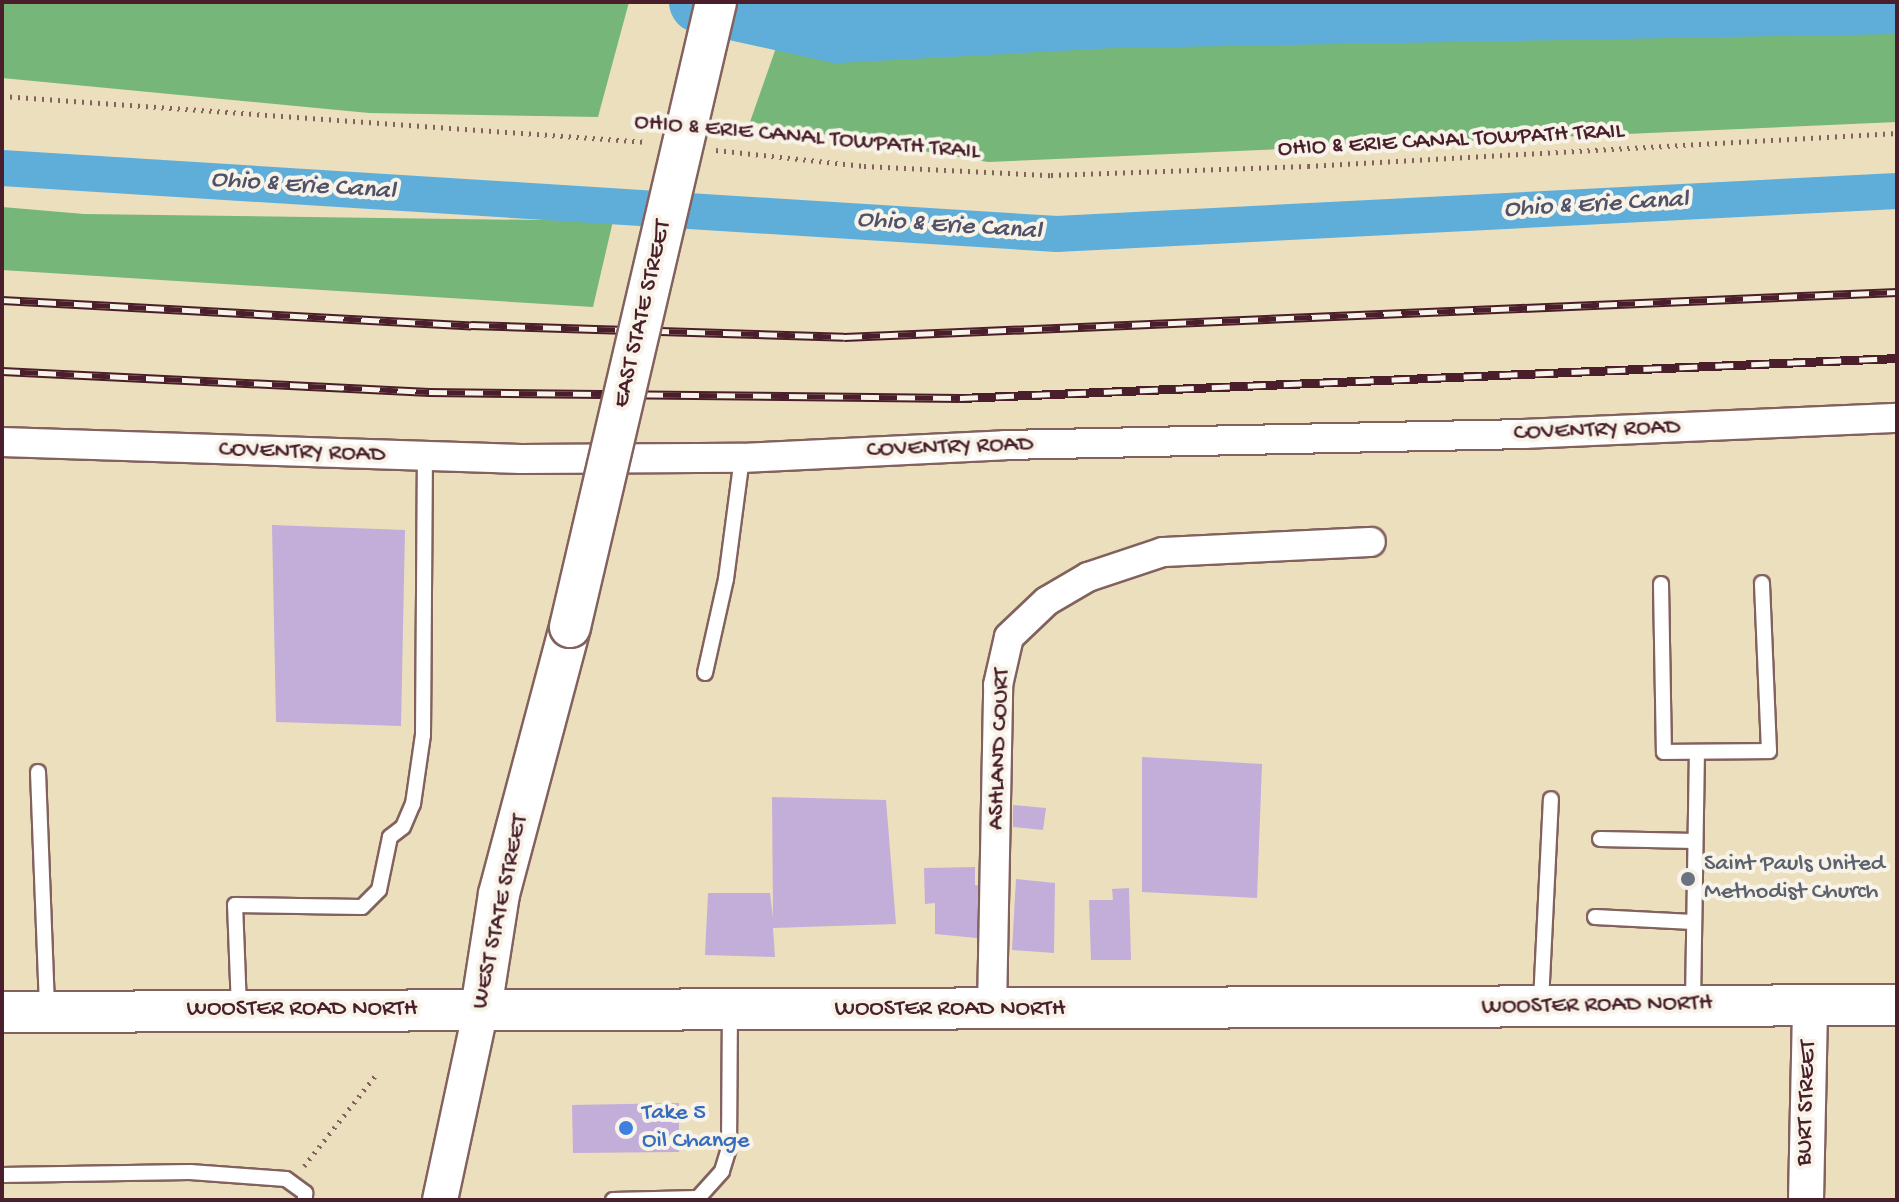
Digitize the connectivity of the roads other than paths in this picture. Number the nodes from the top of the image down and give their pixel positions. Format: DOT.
graph roads {
  1 [pos="716,2"];
  2 [pos="1897,418"];
  3 [pos="2,442"];
  4 [pos="425,456"];
  5 [pos="742,458"];
  6 [pos="1371,542"];
  7 [pos="1762,583"];
  8 [pos="1661,584"];
  9 [pos="570,627"];
  10 [pos="705,673"];
  11 [pos="1697,752"];
  12 [pos="38,772"];
  13 [pos="1551,799"];
  14 [pos="1600,839"];
  15 [pos="1695,841"];
  16 [pos="1595,917"];
  17 [pos="1693,922"];
  18 [pos="1693,1004"];
  19 [pos="1897,1005"];
  20 [pos="1541,1006"];
  21 [pos="1810,1006"];
  22 [pos="481,1009"];
  23 [pos="730,1009"];
  24 [pos="992,1010"];
  25 [pos="47,1011"];
  26 [pos="239,1011"];
  27 [pos="2,1012"];
  28 [pos="2,1175"];
  29 [pos="305,1200"];
  30 [pos="440,1200"];
  31 [pos="613,1200"];
  32 [pos="1806,1200"];
  1 -- 9 [label="main road, EAST STATE STREET, bridge"];
  2 -- 5 [label="street, COVENTRY ROAD"];
  3 -- 4 [label="street, COVENTRY ROAD"];
  4 -- 5 [label="street, COVENTRY ROAD"];
  4 -- 26 [label="lane"];
  5 -- 10 [label="lane"];
  6 -- 24 [label="street, ASHLAND COURT"];
  7 -- 11 [label="lane"];
  8 -- 11 [label="lane"];
  9 -- 22 [label="main road, WEST STATE STREET"];
  11 -- 15 [label="lane"];
  12 -- 25 [label="lane"];
  13 -- 20 [label="lane"];
  14 -- 15 [label="lane"];
  15 -- 17 [label="lane"];
  16 -- 17 [label="lane"];
  17 -- 18 [label="lane"];
  18 -- 20 [label="main road, WOOSTER ROAD NORTH"];
  18 -- 21 [label="main road, WOOSTER ROAD NORTH"];
  19 -- 21 [label="main road, WOOSTER ROAD NORTH"];
  20 -- 24 [label="main road, WOOSTER ROAD NORTH"];
  21 -- 32 [label="street, BURT STREET"];
  22 -- 23 [label="main road, WOOSTER ROAD NORTH"];
  22 -- 26 [label="main road, WOOSTER ROAD NORTH"];
  22 -- 30 [label="street, WEST STATE STREET"];
  23 -- 24 [label="main road, WOOSTER ROAD NORTH"];
  23 -- 31 [label="lane"];
  25 -- 26 [label="main road, WOOSTER ROAD NORTH"];
  25 -- 27 [label="main road, WOOSTER ROAD NORTH"];
  28 -- 29 [label="lane"];
}
